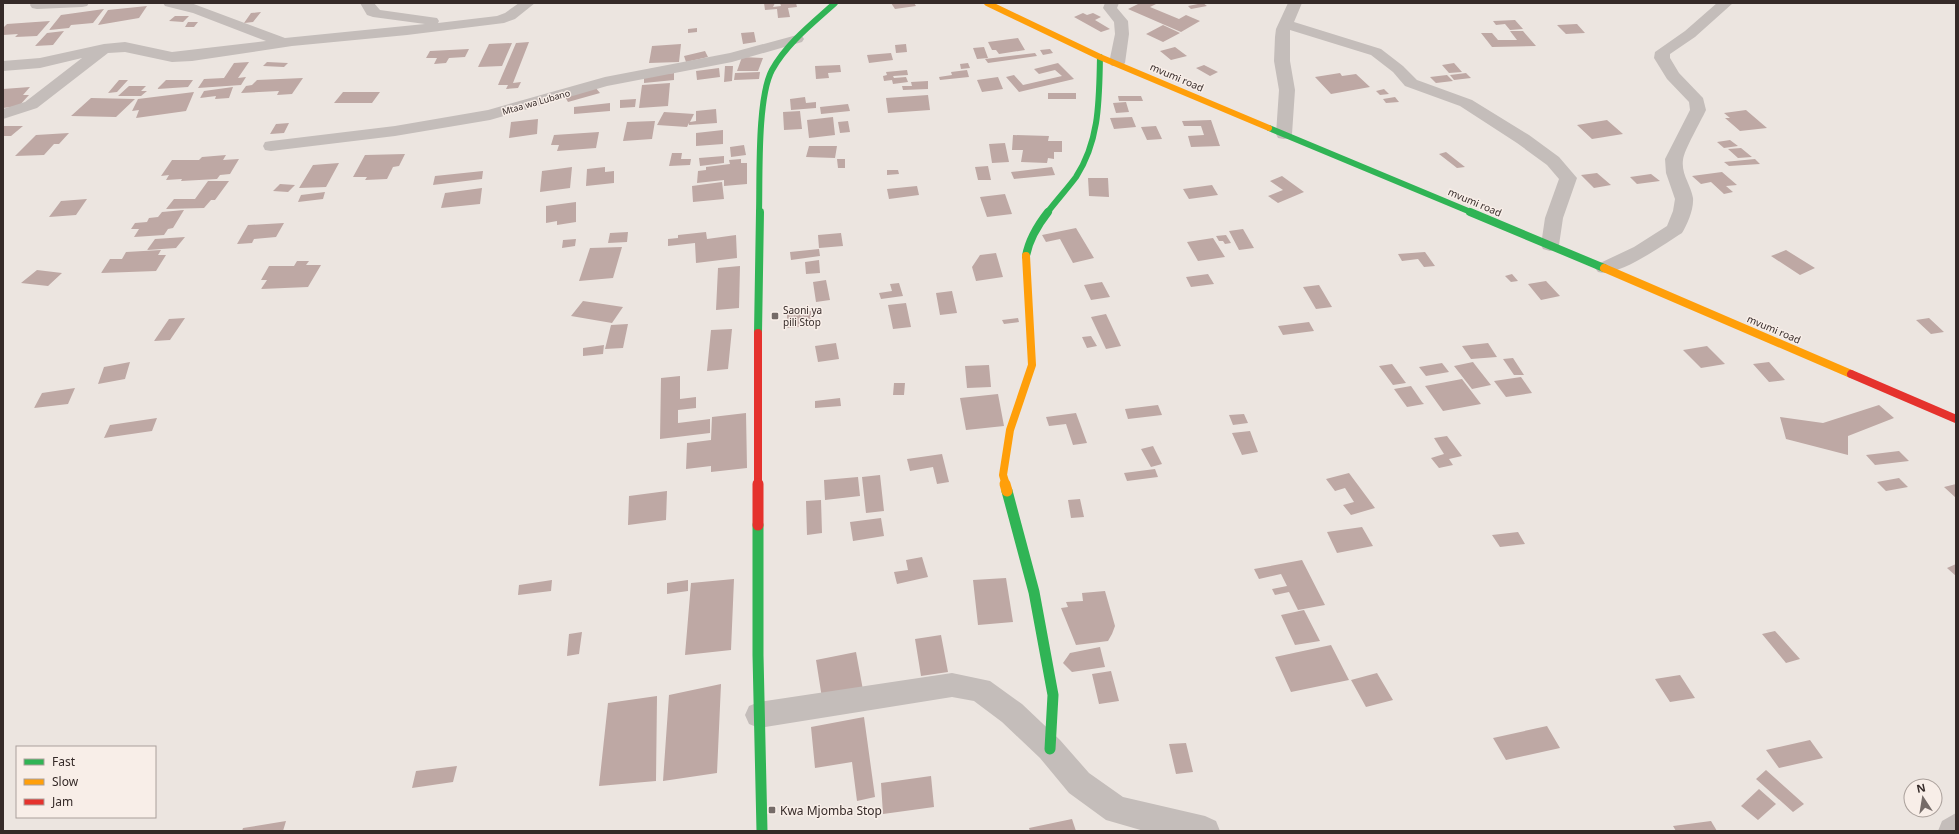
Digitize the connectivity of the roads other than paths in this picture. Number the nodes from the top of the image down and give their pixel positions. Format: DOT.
graph roads {
  1 [pos="82,3"];
  2 [pos="170,3"];
  3 [pos="367,3"];
  4 [pos="528,3"];
  5 [pos="835,3"];
  6 [pos="987,3"];
  7 [pos="1112,3"];
  8 [pos="1295,3"];
  9 [pos="1726,3"];
  10 [pos="37,5"];
  11 [pos="1285,24"];
  12 [pos="451,26"];
  13 [pos="797,39"];
  14 [pos="292,42"];
  15 [pos="104,49"];
  16 [pos="1100,57"];
  17 [pos="1117,63"];
  18 [pos="3,66"];
  19 [pos="3,114"];
  20 [pos="1284,134"];
  21 [pos="271,146"];
  22 [pos="1550,245"];
  23 [pos="1605,268"];
  24 [pos="1956,419"];
  25 [pos="759,715"];
  26 [pos="1050,749"];
  27 [pos="1956,828"];
  28 [pos="762,831"];
  29 [pos="1205,831"];
  30 [pos="1953,831"];
  1 -- 10 [label="street"];
  2 -- 14 [label="street"];
  3 -- 12 [label="street"];
  4 -- 12 [label="street"];
  5 -- 13 [label="street"];
  6 -- 16 [label="street, mvumi road"];
  7 -- 17 [label="street"];
  8 -- 11 [label="street"];
  9 -- 23 [label="street"];
  11 -- 20 [label="street"];
  11 -- 22 [label="street"];
  12 -- 14 [label="street"];
  13 -- 21 [label="street, Mtaa wa Lubano"];
  13 -- 25 [label="street"];
  14 -- 15 [label="street"];
  15 -- 18 [label="street"];
  15 -- 19 [label="street"];
  16 -- 17 [label="street, mvumi road"];
  16 -- 26 [label="street"];
  17 -- 20 [label="street, mvumi road"];
  20 -- 22 [label="street, mvumi road"];
  22 -- 23 [label="street, mvumi road"];
  23 -- 24 [label="street, mvumi road"];
  25 -- 26 [label="street"];
  25 -- 28 [label="street"];
  26 -- 29 [label="street"];
  27 -- 30 [label="street"];
}
